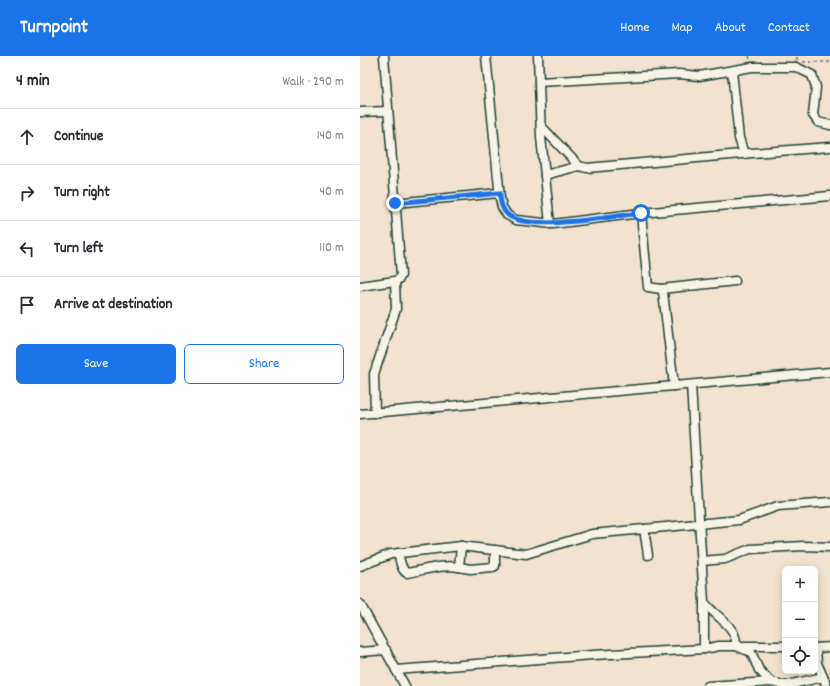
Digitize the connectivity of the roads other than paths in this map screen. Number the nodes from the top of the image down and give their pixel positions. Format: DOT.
graph roads {
  1 [pos="384,56"];
  2 [pos="486,56"];
  3 [pos="538,56"];
  4 [pos="732,71"];
  5 [pos="539,82"];
  6 [pos="388,110"];
  7 [pos="360,112"];
  8 [pos="830,125"];
  9 [pos="541,126"];
  10 [pos="830,147"];
  11 [pos="744,154"];
  12 [pos="579,166"];
  13 [pos="545,175"];
  14 [pos="500,193"];
  15 [pos="830,196"];
  16 [pos="395,203"];
  17 [pos="641,213"];
  18 [pos="550,224"];
  19 [pos="735,281"];
  20 [pos="395,282"];
  21 [pos="360,286"];
  22 [pos="661,289"];
  23 [pos="830,372"];
  24 [pos="691,385"];
  25 [pos="674,386"];
  26 [pos="375,413"];
  27 [pos="360,414"];
  28 [pos="830,502"];
  29 [pos="700,523"];
  30 [pos="644,529"];
  31 [pos="461,546"];
  32 [pos="830,547"];
  33 [pos="495,550"];
  34 [pos="398,553"];
  35 [pos="648,555"];
  36 [pos="702,561"];
  37 [pos="360,566"];
  38 [pos="460,566"];
  39 [pos="704,602"];
  40 [pos="360,604"];
  41 [pos="736,646"];
  42 [pos="782,646"];
  43 [pos="830,647"];
  44 [pos="704,648"];
  45 [pos="818,648"];
  46 [pos="386,650"];
  47 [pos="360,652"];
  48 [pos="818,666"];
  49 [pos="396,670"];
  50 [pos="823,677"];
  51 [pos="771,682"];
  52 [pos="405,686"];
  53 [pos="708,686"];
  54 [pos="783,686"];
  55 [pos="827,686"];
  1 -- 6 [label="street"];
  2 -- 14 [label="street"];
  3 -- 5 [label="street"];
  4 -- 5 [label="street"];
  4 -- 8 [label="street"];
  4 -- 11 [label="street"];
  5 -- 9 [label="street"];
  6 -- 7 [label="street"];
  6 -- 16 [label="street"];
  9 -- 12 [label="street"];
  9 -- 13 [label="street"];
  10 -- 11 [label="street"];
  11 -- 12 [label="street"];
  12 -- 13 [label="street"];
  13 -- 18 [label="street"];
  14 -- 16 [label="street"];
  14 -- 18 [label="street"];
  15 -- 17 [label="street"];
  16 -- 20 [label="street"];
  17 -- 18 [label="street"];
  17 -- 22 [label="street"];
  19 -- 22 [label="street"];
  20 -- 21 [label="street"];
  20 -- 26 [label="street"];
  22 -- 25 [label="street"];
  23 -- 24 [label="street"];
  24 -- 25 [label="street"];
  24 -- 29 [label="street"];
  25 -- 26 [label="street"];
  26 -- 27 [label="street"];
  28 -- 29 [label="street"];
  29 -- 30 [label="street"];
  29 -- 36 [label="street"];
  30 -- 33 [label="street"];
  30 -- 35 [label="street"];
  31 -- 33 [label="street"];
  31 -- 34 [label="street"];
  31 -- 38 [label="street"];
  32 -- 36 [label="street"];
  33 -- 38 [label="street"];
  34 -- 37 [label="street"];
  34 -- 38 [label="street"];
  36 -- 39 [label="street"];
  39 -- 41 [label="street"];
  39 -- 44 [label="street"];
  40 -- 46 [label="street"];
  41 -- 42 [label="street"];
  41 -- 44 [label="street"];
  41 -- 51 [label="street"];
  43 -- 45 [label="street"];
  44 -- 49 [label="street"];
  46 -- 47 [label="street"];
  46 -- 49 [label="street"];
  48 -- 50 [label="street"];
  49 -- 52 [label="street"];
  50 -- 54 [label="street"];
  50 -- 55 [label="street"];
  51 -- 53 [label="street"];
  51 -- 54 [label="street"];
}
